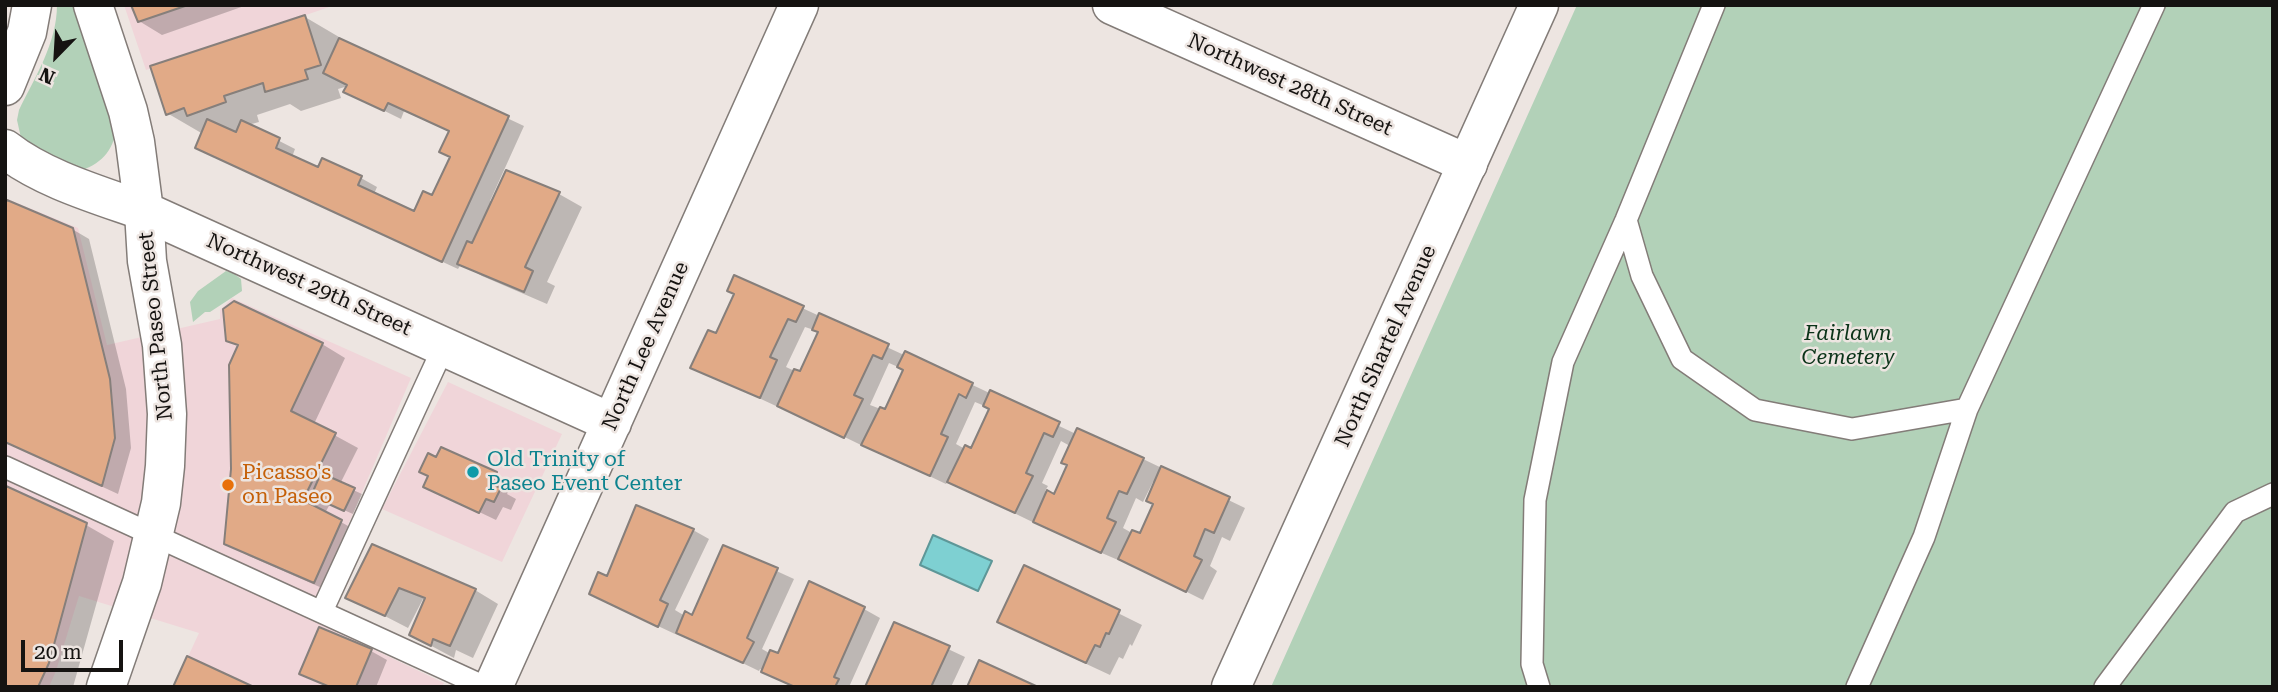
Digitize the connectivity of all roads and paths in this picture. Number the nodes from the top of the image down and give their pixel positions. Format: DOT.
graph roads {
  1 [pos="32,5"];
  2 [pos="93,5"];
  3 [pos="799,5"];
  4 [pos="1112,5"];
  5 [pos="1539,5"];
  6 [pos="1714,5"];
  7 [pos="2154,5"];
  8 [pos="5,86"];
  9 [pos="5,149"];
  10 [pos="1468,164"];
  11 [pos="144,211"];
  12 [pos="1626,220"];
  13 [pos="444,346"];
  14 [pos="1967,410"];
  15 [pos="612,423"];
  16 [pos="5,467"];
  17 [pos="2273,494"];
  18 [pos="155,535"];
  19 [pos="321,611"];
  20 [pos="1532,664"];
  21 [pos="106,687"];
  22 [pos="485,687"];
  23 [pos="493,687"];
  24 [pos="1231,687"];
  25 [pos="1521,687"];
  26 [pos="1539,687"];
  27 [pos="1857,687"];
  28 [pos="2105,687"];
  1 -- 8 [label="street"];
  2 -- 11 [label="street, North Paseo Street"];
  3 -- 15 [label="street, North Lee Avenue"];
  4 -- 10 [label="street, Northwest 28th Street"];
  5 -- 10 [label="street, North Shartel Avenue"];
  6 -- 12 [label="lane"];
  7 -- 14 [label="lane"];
  9 -- 11 [label="street, Northwest 29th Street"];
  10 -- 24 [label="street, North Shartel Avenue"];
  11 -- 13 [label="street, Northwest 29th Street"];
  11 -- 18 [label="street, North Paseo Street"];
  12 -- 14 [label="lane"];
  12 -- 20 [label="lane"];
  13 -- 15 [label="street, Northwest 29th Street"];
  13 -- 19 [label="lane"];
  14 -- 27 [label="lane"];
  15 -- 23 [label="street, North Lee Avenue"];
  16 -- 18 [label="lane"];
  17 -- 28 [label="lane"];
  18 -- 19 [label="lane"];
  18 -- 21 [label="street, North Paseo Street"];
  19 -- 22 [label="lane"];
  20 -- 25 [label="lane"];
  20 -- 26 [label="lane"];
}
